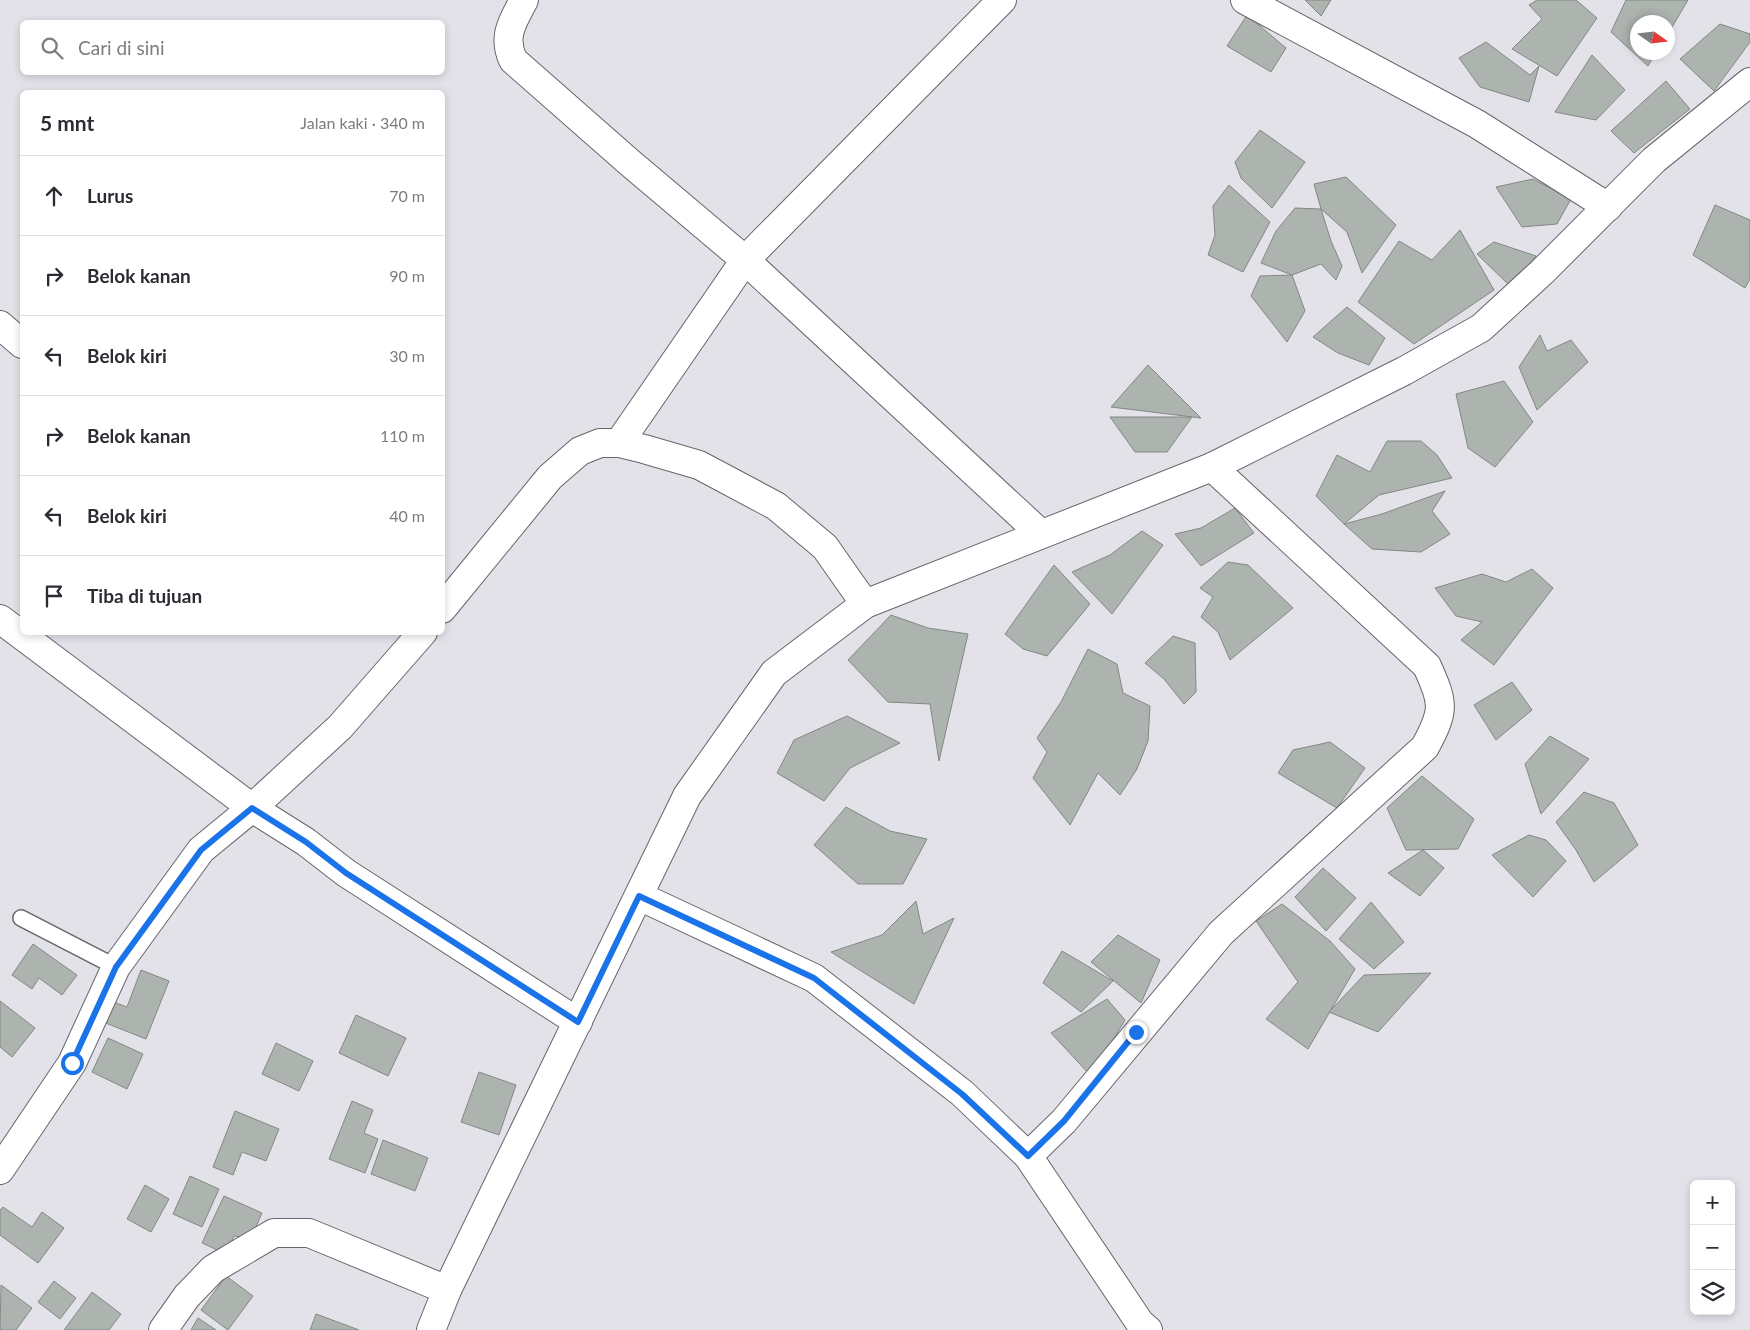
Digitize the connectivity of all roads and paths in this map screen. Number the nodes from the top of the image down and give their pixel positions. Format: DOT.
graph roads {
  1 [pos="524,0"];
  2 [pos="1002,0"];
  3 [pos="1245,0"];
  4 [pos="1750,82"];
  5 [pos="1608,207"];
  6 [pos="746,260"];
  7 [pos="0,325"];
  8 [pos="20,342"];
  9 [pos="618,443"];
  10 [pos="1212,466"];
  11 [pos="1041,534"];
  12 [pos="445,604"];
  13 [pos="865,604"];
  14 [pos="0,619"];
  15 [pos="20,634"];
  16 [pos="21,635"];
  17 [pos="420,635"];
  18 [pos="252,808"];
  19 [pos="639,896"];
  20 [pos="21,918"];
  21 [pos="116,967"];
  22 [pos="578,1022"];
  23 [pos="1028,1156"];
  24 [pos="0,1170"];
  25 [pos="447,1290"];
  26 [pos="163,1330"];
  27 [pos="430,1330"];
  28 [pos="1148,1330"];
  1 -- 6 [label="street"];
  2 -- 6 [label="street"];
  3 -- 5 [label="street"];
  4 -- 5 [label="street"];
  5 -- 10 [label="street"];
  6 -- 9 [label="street"];
  6 -- 11 [label="street"];
  7 -- 8 [label="street"];
  9 -- 12 [label="street"];
  9 -- 13 [label="street"];
  10 -- 11 [label="street"];
  10 -- 23 [label="street"];
  11 -- 13 [label="street"];
  13 -- 19 [label="street"];
  14 -- 15 [label="street"];
  16 -- 18 [label="street"];
  17 -- 18 [label="street"];
  18 -- 21 [label="street"];
  18 -- 22 [label="street"];
  19 -- 22 [label="street"];
  19 -- 23 [label="street"];
  20 -- 21 [label="lane"];
  21 -- 24 [label="street"];
  22 -- 25 [label="street"];
  23 -- 28 [label="street"];
  25 -- 26 [label="street"];
  25 -- 27 [label="street"];
}
